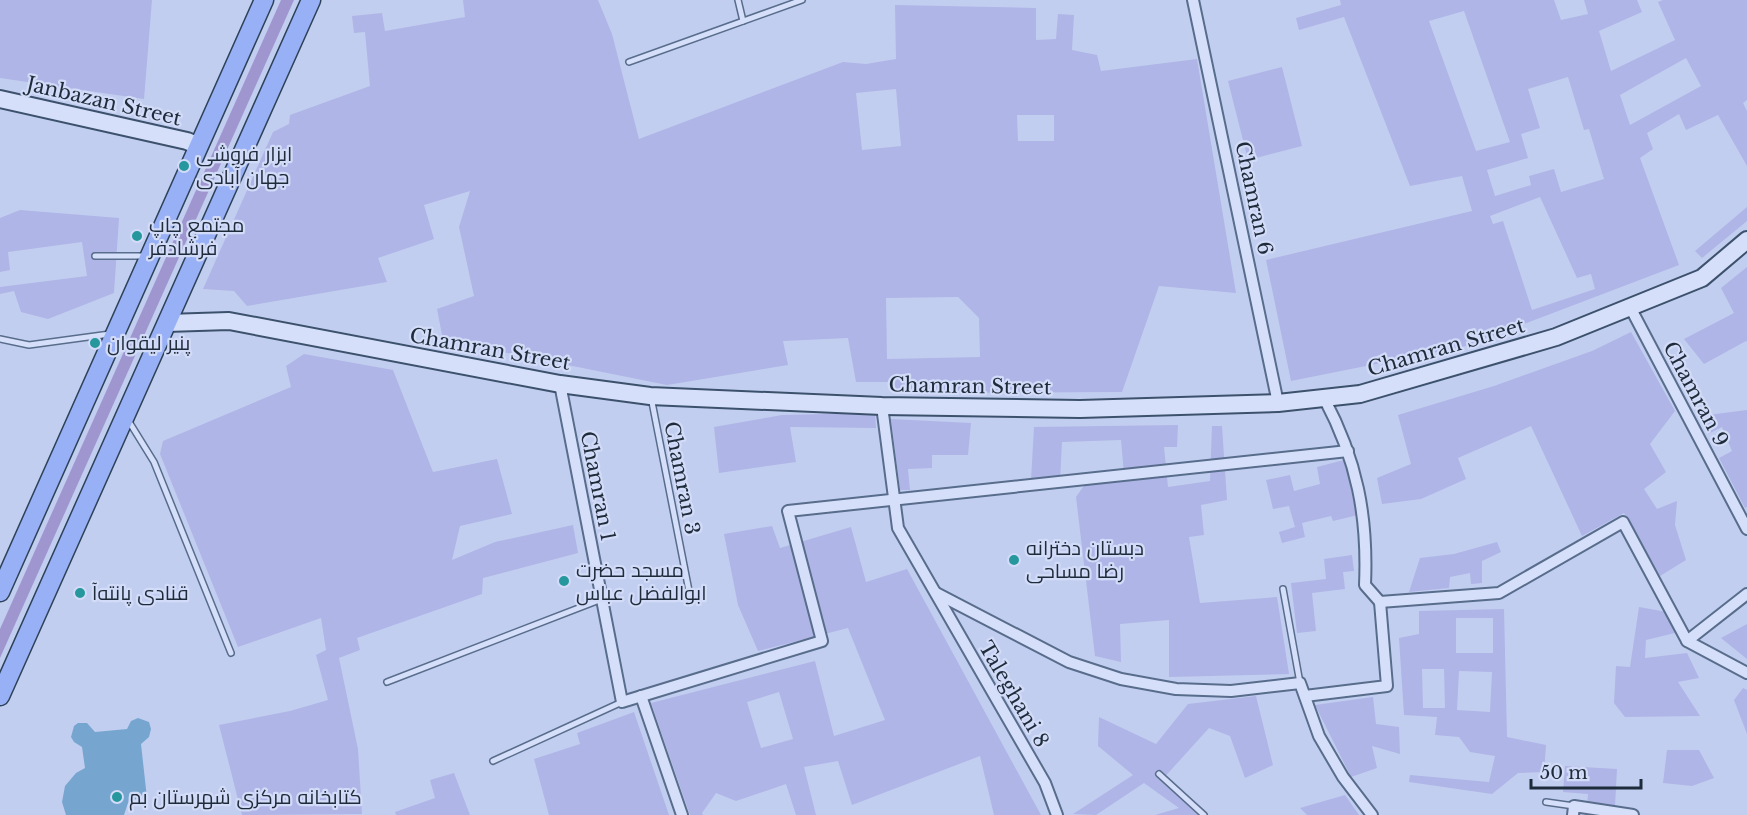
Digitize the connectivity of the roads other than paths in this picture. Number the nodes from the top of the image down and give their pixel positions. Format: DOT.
graph roads {
  1 [pos="264,0"];
  2 [pos="311,0"];
  3 [pos="738,0"];
  4 [pos="779,0"];
  5 [pos="802,0"];
  6 [pos="1193,0"];
  7 [pos="781,7"];
  8 [pos="743,21"];
  9 [pos="629,62"];
  10 [pos="0,99"];
  11 [pos="199,146"];
  12 [pos="1747,240"];
  13 [pos="95,256"];
  14 [pos="150,256"];
  15 [pos="1630,307"];
  16 [pos="167,323"];
  17 [pos="115,334"];
  18 [pos="0,339"];
  19 [pos="560,384"];
  20 [pos="650,396"];
  21 [pos="1324,398"];
  22 [pos="1278,403"];
  23 [pos="882,406"];
  24 [pos="125,416"];
  25 [pos="1348,451"];
  26 [pos="894,500"];
  27 [pos="1747,529"];
  28 [pos="2,580"];
  29 [pos="1283,589"];
  30 [pos="936,593"];
  31 [pos="1747,594"];
  32 [pos="602,598"];
  33 [pos="691,601"];
  34 [pos="1380,602"];
  35 [pos="1687,641"];
  36 [pos="231,654"];
  37 [pos="1747,673"];
  38 [pos="387,682"];
  39 [pos="1300,683"];
  40 [pos="0,696"];
  41 [pos="641,696"];
  42 [pos="1305,696"];
  43 [pos="622,702"];
  44 [pos="493,761"];
  45 [pos="1159,774"];
  46 [pos="1546,802"];
  47 [pos="1574,810"];
  48 [pos="682,815"];
  49 [pos="1057,815"];
  50 [pos="1204,815"];
  51 [pos="1372,815"];
  52 [pos="1633,815"];
  1 -- 11 [label="main road"];
  2 -- 16 [label="main road"];
  3 -- 8 [label="lane"];
  4 -- 7 [label="lane"];
  5 -- 7 [label="lane"];
  6 -- 22 [label="street, Chamran 6"];
  7 -- 8 [label="lane"];
  8 -- 9 [label="lane"];
  10 -- 11 [label="main road, Janbazan Street"];
  11 -- 14 [label="main road"];
  12 -- 15 [label="main road, Chamran Street"];
  13 -- 14 [label="lane"];
  14 -- 17 [label="main road"];
  15 -- 21 [label="main road, Chamran Street"];
  15 -- 27 [label="street, Chamran 9"];
  16 -- 19 [label="main road, Chamran Street"];
  16 -- 24 [label="main road"];
  17 -- 18 [label="lane"];
  17 -- 28 [label="main road"];
  19 -- 20 [label="main road, Chamran Street"];
  19 -- 32 [label="street, Chamran 1"];
  20 -- 23 [label="main road, Chamran Street"];
  20 -- 33 [label="lane, Chamran 3"];
  21 -- 22 [label="main road, Chamran Street"];
  21 -- 25 [label="street"];
  22 -- 23 [label="main road, Chamran Street"];
  23 -- 26 [label="street, Taleghani 8"];
  24 -- 36 [label="lane"];
  24 -- 40 [label="main road"];
  25 -- 26 [label="street"];
  25 -- 34 [label="street"];
  26 -- 30 [label="street, Taleghani 8"];
  26 -- 41 [label="street"];
  29 -- 39 [label="lane"];
  30 -- 39 [label="street"];
  30 -- 49 [label="street, Taleghani 8"];
  31 -- 35 [label="street"];
  32 -- 38 [label="lane"];
  32 -- 43 [label="street, Chamran 1"];
  34 -- 35 [label="street"];
  34 -- 42 [label="street"];
  35 -- 37 [label="street"];
  39 -- 42 [label="street"];
  41 -- 43 [label="street"];
  41 -- 48 [label="street"];
  42 -- 51 [label="street"];
  43 -- 44 [label="lane"];
  45 -- 50 [label="lane"];
  46 -- 47 [label="lane"];
  47 -- 52 [label="street"];
}
